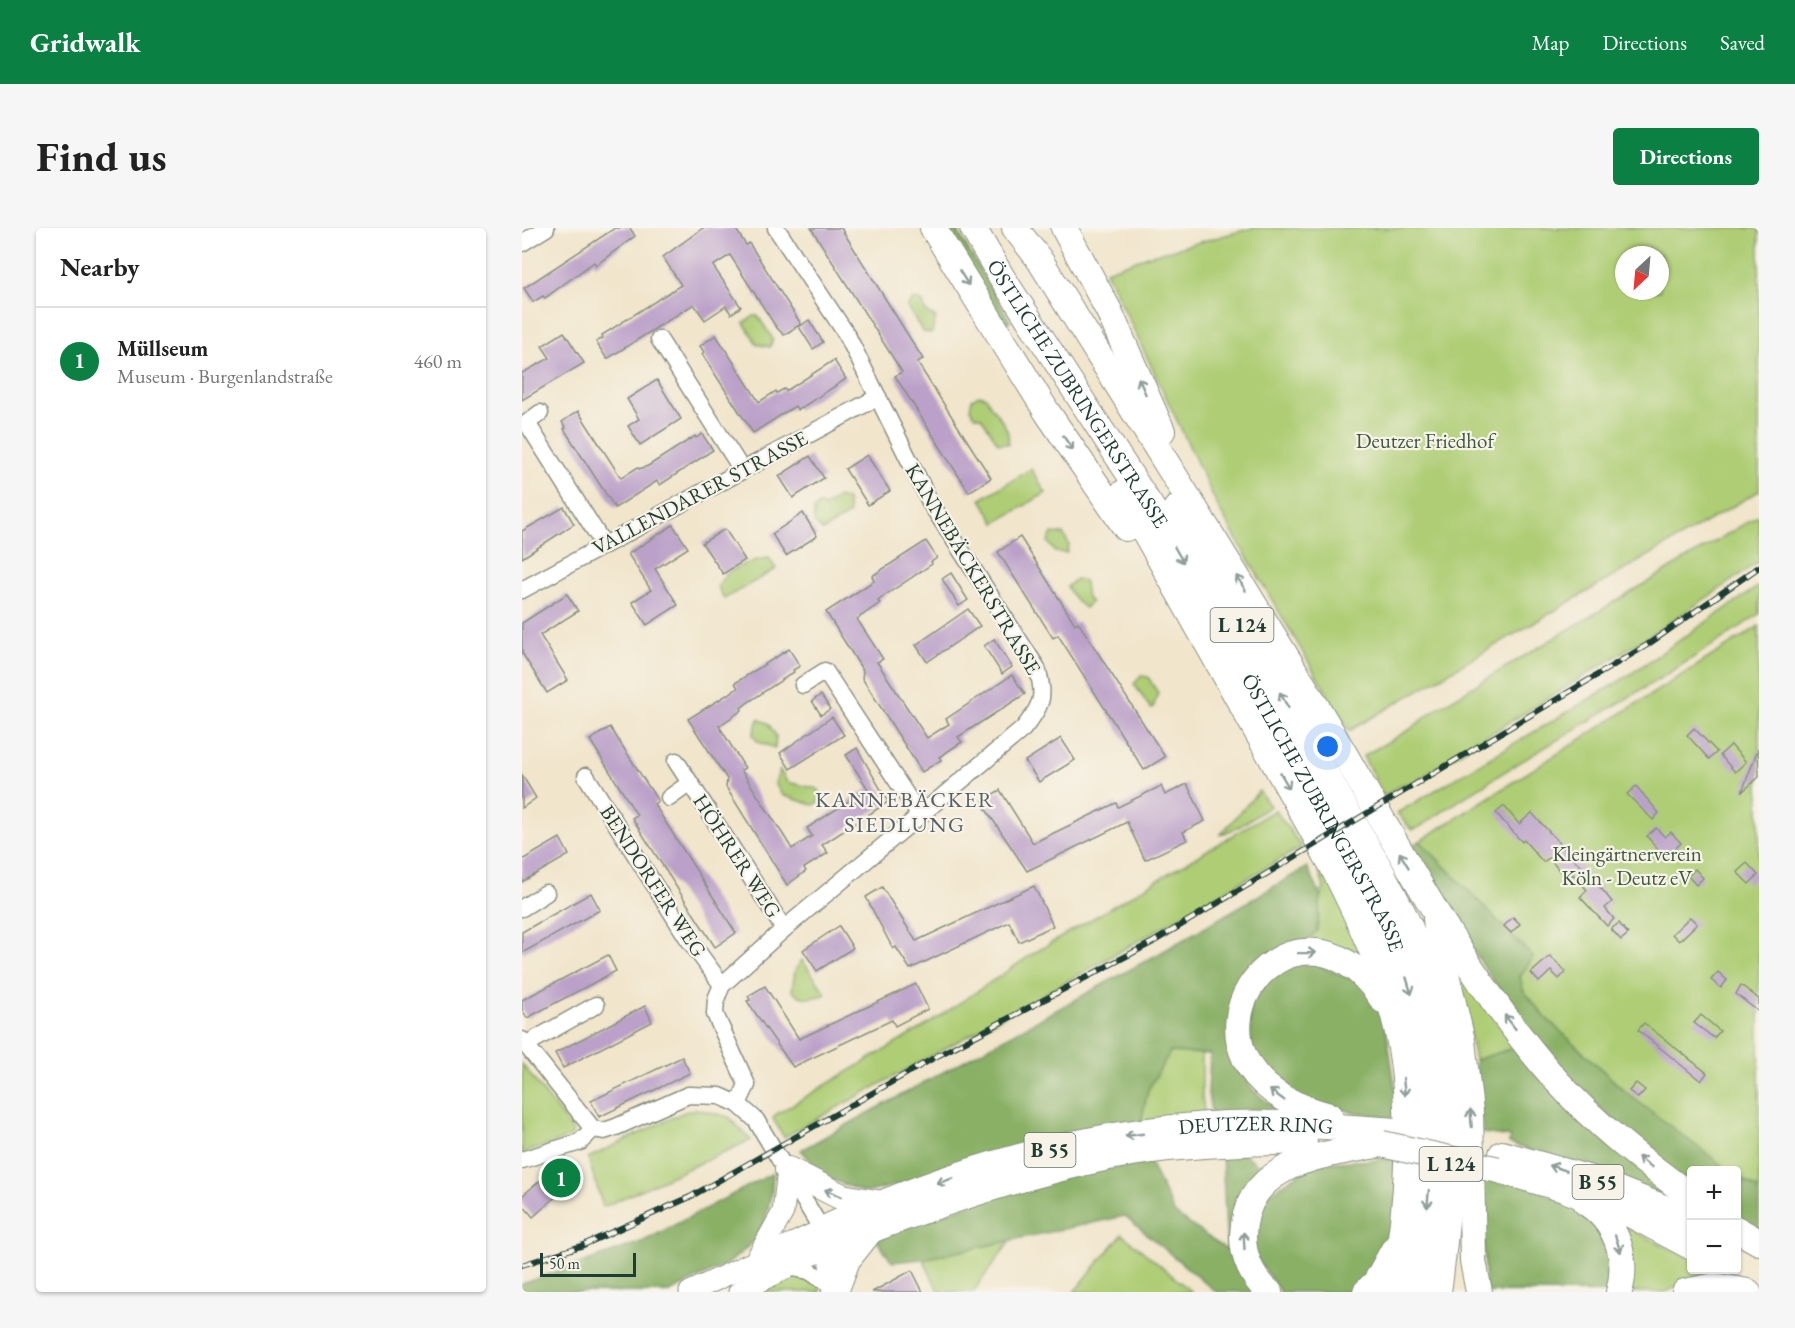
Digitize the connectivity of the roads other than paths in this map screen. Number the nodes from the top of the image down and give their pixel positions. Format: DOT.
graph roads {
  1 [pos="546,228"];
  2 [pos="776,228"];
  3 [pos="933,228"];
  4 [pos="973,228"];
  5 [pos="1009,228"];
  6 [pos="1015,228"];
  7 [pos="1064,228"];
  8 [pos="522,243"];
  9 [pos="1000,276"];
  10 [pos="659,339"];
  11 [pos="878,397"];
  12 [pos="540,413"];
  13 [pos="742,470"];
  14 [pos="604,545"];
  15 [pos="1222,552"];
  16 [pos="522,590"];
  17 [pos="1214,657"];
  18 [pos="803,685"];
  19 [pos="676,761"];
  20 [pos="586,776"];
  21 [pos="690,783"];
  22 [pos="669,798"];
  23 [pos="920,816"];
  24 [pos="546,893"];
  25 [pos="522,908"];
  26 [pos="1435,910"];
  27 [pos="784,929"];
  28 [pos="722,985"];
  29 [pos="596,1005"];
  30 [pos="1397,1029"];
  31 [pos="524,1042"];
  32 [pos="738,1104"];
  33 [pos="593,1129"];
  34 [pos="1378,1134"];
  35 [pos="1193,1137"];
  36 [pos="522,1160"];
  37 [pos="1500,1162"];
  38 [pos="788,1170"];
  39 [pos="1473,1176"];
  40 [pos="1564,1189"];
  41 [pos="1687,1193"];
  42 [pos="882,1204"];
  43 [pos="1687,1217"];
  44 [pos="1403,1223"];
  45 [pos="872,1229"];
  46 [pos="1741,1231"];
  47 [pos="825,1238"];
  48 [pos="1741,1242"];
  49 [pos="1759,1242"];
  50 [pos="1687,1244"];
  51 [pos="1759,1252"];
  52 [pos="757,1258"];
  53 [pos="787,1267"];
  54 [pos="1741,1272"];
  55 [pos="1759,1282"];
  56 [pos="831,1289"];
  57 [pos="690,1292"];
  58 [pos="739,1292"];
  59 [pos="1269,1292"];
  60 [pos="1366,1292"];
  61 [pos="1392,1292"];
  62 [pos="1414,1292"];
  63 [pos="1438,1292"];
  64 [pos="1453,1292"];
  65 [pos="1479,1292"];
  66 [pos="1619,1292"];
  67 [pos="1685,1292"];
  68 [pos="1749,1292"];
  1 -- 8 [label="street"];
  2 -- 11 [label="street, KANNEBÄCKERSTRASSE"];
  3 -- 17 [label="highway, one-way"];
  4 -- 9 [label="highway, ÖSTLICHE ZUBRINGERSTRASSE / L 124"];
  63 -- 5 [label="highway, ÖSTLICHE ZUBRINGERSTRASSE / L 124, one-way"];
  6 -- 15 [label="highway"];
  15 -- 7 [label="highway, one-way"];
  9 -- 17 [label="highway, L 124"];
  9 -- 62 [label="highway, ÖSTLICHE ZUBRINGERSTRASSE / L 124, one-way"];
  10 -- 13 [label="street"];
  11 -- 13 [label="street, VALLENDARER STRASSE"];
  11 -- 23 [label="street, KANNEBÄCKERSTRASSE"];
  12 -- 14 [label="street"];
  13 -- 14 [label="street, VALLENDARER STRASSE"];
  14 -- 16 [label="street, VALLENDARER STRASSE"];
  26 -- 15 [label="highway, one-way"];
  17 -- 30 [label="highway, one-way"];
  18 -- 23 [label="street"];
  19 -- 21 [label="street, HÖHRER WEG"];
  20 -- 28 [label="street, BENDORFER WEG"];
  21 -- 22 [label="street, HÖHRER WEG"];
  21 -- 27 [label="street, HÖHRER WEG"];
  23 -- 27 [label="street, KANNEBÄCKERSTRASSE"];
  24 -- 25 [label="street"];
  39 -- 26 [label="highway, L 124, one-way"];
  41 -- 26 [label="highway, one-way"];
  27 -- 28 [label="street, KANNEBÄCKERSTRASSE"];
  28 -- 32 [label="street"];
  29 -- 31 [label="street"];
  34 -- 30 [label="highway, one-way"];
  30 -- 44 [label="highway, one-way"];
  31 -- 33 [label="street"];
  32 -- 33 [label="street"];
  32 -- 38 [label="street"];
  33 -- 36 [label="street"];
  34 -- 35 [label="highway, DEUTZER RING / B 55"];
  34 -- 37 [label="highway, DEUTZER RING / B 55"];
  59 -- 34 [label="highway, one-way"];
  35 -- 42 [label="highway, DEUTZER RING / B 55, one-way"];
  35 -- 45 [label="highway, DEUTZER RING / B 55"];
  37 -- 40 [label="highway, DEUTZER RING / B 55"];
  43 -- 37 [label="highway, DEUTZER RING / B 55, one-way"];
  42 -- 38 [label="highway, one-way"];
  38 -- 47 [label="street"];
  38 -- 52 [label="main road"];
  39 -- 64 [label="highway, L 124"];
  39 -- 65 [label="highway"];
  40 -- 50 [label="highway, DEUTZER RING / B 55"];
  40 -- 66 [label="highway, one-way"];
  42 -- 47 [label="highway, DEUTZER RING / B 55"];
  44 -- 60 [label="highway"];
  44 -- 61 [label="highway"];
  45 -- 47 [label="highway, DEUTZER RING / B 55"];
  45 -- 56 [label="highway"];
  46 -- 49 [label="highway"];
  47 -- 52 [label="main road, DEUTZER RING / B 55"];
  47 -- 53 [label="main road, DEUTZER RING / B 55"];
  47 -- 56 [label="street"];
  48 -- 51 [label="highway"];
  52 -- 57 [label="main road, DEUTZER RING / B 55"];
  53 -- 56 [label="street"];
  53 -- 58 [label="main road, DEUTZER RING / B 55"];
  54 -- 55 [label="highway"];
  67 -- 68 [label="highway"];
}
